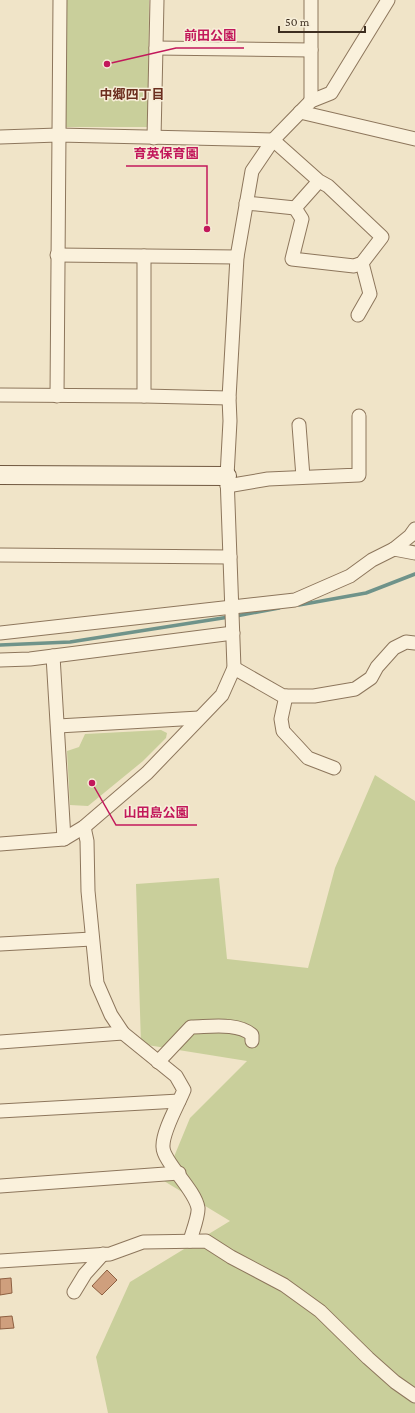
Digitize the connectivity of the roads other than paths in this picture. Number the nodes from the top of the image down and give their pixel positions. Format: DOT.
graph roads {
  1 [pos="60,0"];
  2 [pos="157,0"];
  3 [pos="310,0"];
  4 [pos="388,0"];
  5 [pos="156,48"];
  6 [pos="311,50"];
  7 [pos="311,100"];
  8 [pos="300,112"];
  9 [pos="58,136"];
  10 [pos="0,137"];
  11 [pos="154,138"];
  12 [pos="415,139"];
  13 [pos="273,140"];
  14 [pos="319,181"];
  15 [pos="246,203"];
  16 [pos="295,208"];
  17 [pos="57,255"];
  18 [pos="144,256"];
  19 [pos="237,256"];
  20 [pos="362,263"];
  21 [pos="358,315"];
  22 [pos="0,396"];
  23 [pos="57,396"];
  24 [pos="144,396"];
  25 [pos="229,398"];
  26 [pos="359,416"];
  27 [pos="299,425"];
  28 [pos="0,475"];
  29 [pos="303,477"];
  30 [pos="227,481"];
  31 [pos="415,529"];
  32 [pos="394,549"];
  33 [pos="415,553"];
  34 [pos="0,555"];
  35 [pos="230,557"];
  36 [pos="233,609"];
  37 [pos="233,628"];
  38 [pos="0,634"];
  39 [pos="415,643"];
  40 [pos="53,656"];
  41 [pos="0,660"];
  42 [pos="234,668"];
  43 [pos="286,696"];
  44 [pos="199,718"];
  45 [pos="58,726"];
  46 [pos="334,768"];
  47 [pos="84,828"];
  48 [pos="64,839"];
  49 [pos="0,844"];
  50 [pos="92,939"];
  51 [pos="0,944"];
  52 [pos="123,1033"];
  53 [pos="252,1041"];
  54 [pos="0,1042"];
  55 [pos="158,1062"];
  56 [pos="179,1101"];
  57 [pos="0,1111"];
  58 [pos="179,1173"];
  59 [pos="0,1186"];
  60 [pos="190,1241"];
  61 [pos="103,1254"];
  62 [pos="0,1261"];
  63 [pos="74,1292"];
  64 [pos="415,1396"];
  1 -- 9 [label="street"];
  2 -- 5 [label="street"];
  3 -- 6 [label="street"];
  4 -- 7 [label="street"];
  5 -- 6 [label="street"];
  5 -- 11 [label="street"];
  6 -- 7 [label="street"];
  7 -- 8 [label="street"];
  8 -- 12 [label="street"];
  8 -- 13 [label="street"];
  9 -- 10 [label="street"];
  9 -- 11 [label="street"];
  9 -- 17 [label="street"];
  11 -- 13 [label="street"];
  13 -- 14 [label="street"];
  13 -- 15 [label="street"];
  14 -- 16 [label="street"];
  14 -- 20 [label="street"];
  15 -- 16 [label="street"];
  15 -- 19 [label="street"];
  16 -- 20 [label="street"];
  17 -- 18 [label="street"];
  17 -- 23 [label="street"];
  18 -- 19 [label="street"];
  18 -- 24 [label="street"];
  19 -- 25 [label="street"];
  20 -- 21 [label="street"];
  22 -- 23 [label="street"];
  23 -- 24 [label="street"];
  24 -- 25 [label="street"];
  25 -- 30 [label="street"];
  26 -- 29 [label="street"];
  27 -- 29 [label="street"];
  28 -- 30 [label="street"];
  29 -- 30 [label="street"];
  30 -- 35 [label="street"];
  31 -- 32 [label="street"];
  32 -- 33 [label="street"];
  32 -- 36 [label="street"];
  34 -- 35 [label="street"];
  35 -- 36 [label="street"];
  36 -- 37 [label="street"];
  36 -- 38 [label="street"];
  37 -- 40 [label="street"];
  37 -- 42 [label="street"];
  39 -- 43 [label="street"];
  40 -- 41 [label="street"];
  40 -- 45 [label="street"];
  42 -- 43 [label="street"];
  42 -- 44 [label="street"];
  43 -- 46 [label="street"];
  44 -- 45 [label="street"];
  44 -- 47 [label="street"];
  45 -- 48 [label="street"];
  47 -- 48 [label="street"];
  47 -- 50 [label="street"];
  48 -- 49 [label="street"];
  50 -- 51 [label="street"];
  50 -- 52 [label="street"];
  52 -- 54 [label="street"];
  52 -- 55 [label="street"];
  53 -- 55 [label="street"];
  55 -- 56 [label="street"];
  56 -- 57 [label="street"];
  56 -- 58 [label="street"];
  58 -- 59 [label="street"];
  58 -- 60 [label="street"];
  60 -- 61 [label="street"];
  60 -- 64 [label="street"];
  61 -- 62 [label="street"];
  61 -- 63 [label="street"];
}
